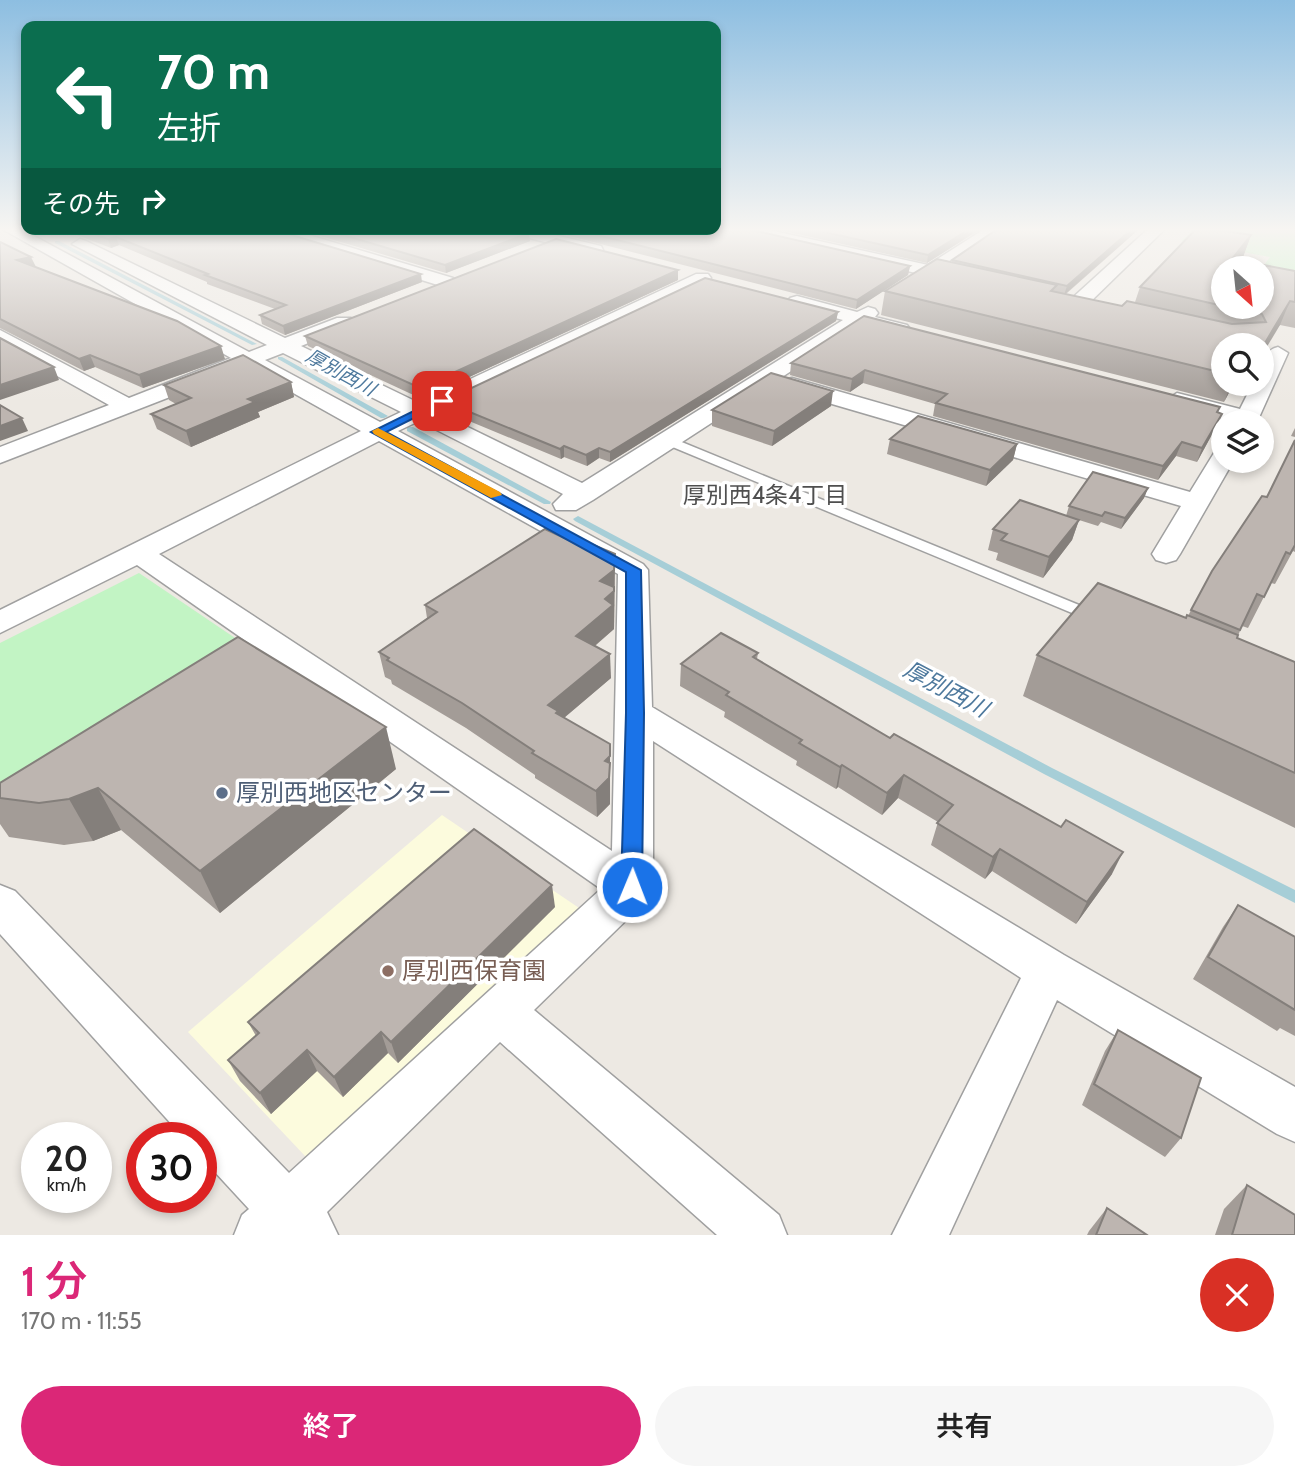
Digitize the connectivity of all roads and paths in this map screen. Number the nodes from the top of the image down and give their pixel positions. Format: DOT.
graph roads {
  1 [pos="123,288"];
  2 [pos="151,288"];
  3 [pos="433,288"];
  4 [pos="690,288"];
  5 [pos="906,288"];
  6 [pos="1087,288"];
  7 [pos="422,292"];
  8 [pos="781,298"];
  9 [pos="1102,310"];
  10 [pos="359,317"];
  11 [pos="860,318"];
  12 [pos="913,332"];
  13 [pos="0,336"];
  14 [pos="284,346"];
  15 [pos="1278,353"];
  16 [pos="248,360"];
  17 [pos="765,377"];
  18 [pos="1153,394"];
  19 [pos="127,406"];
  20 [pos="1211,410"];
  21 [pos="1251,410"];
  22 [pos="418,413"];
  23 [pos="377,432"];
  24 [pos="667,440"];
  25 [pos="0,456"];
  26 [pos="1214,473"];
  27 [pos="584,494"];
  28 [pos="1197,502"];
  29 [pos="541,520"];
  30 [pos="138,553"];
  31 [pos="1166,554"];
  32 [pos="0,623"];
  33 [pos="1116,626"];
  34 [pos="635,713"];
  35 [pos="632,887"];
  36 [pos="0,904"];
  37 [pos="1048,970"];
  38 [pos="501,1012"];
  39 [pos="1295,1116"];
  40 [pos="287,1227"];
  41 [pos="759,1235"];
  42 [pos="920,1235"];
  1 -- 16 [label="street"];
  2 -- 14 [label="street"];
  3 -- 7 [label="street"];
  4 -- 22 [label="street"];
  5 -- 11 [label="street"];
  6 -- 9 [label="street"];
  8 -- 11 [label="street"];
  10 -- 14 [label="street"];
  11 -- 12 [label="street"];
  11 -- 17 [label="street"];
  13 -- 19 [label="street"];
  14 -- 16 [label="street"];
  14 -- 22 [label="street"];
  15 -- 21 [label="street"];
  16 -- 19 [label="street"];
  16 -- 23 [label="street"];
  17 -- 24 [label="street"];
  17 -- 28 [label="street"];
  18 -- 20 [label="street"];
  19 -- 25 [label="street"];
  22 -- 23 [label="street"];
  22 -- 27 [label="street"];
  23 -- 29 [label="street"];
  23 -- 30 [label="street"];
  24 -- 27 [label="street"];
  24 -- 33 [label="lane"];
  26 -- 28 [label="street"];
  27 -- 29 [label="street"];
  28 -- 31 [label="street"];
  29 -- 34 [label="street"];
  30 -- 32 [label="street"];
  30 -- 35 [label="street"];
  34 -- 35 [label="street"];
  34 -- 37 [label="street"];
  35 -- 38 [label="street"];
  36 -- 40 [label="street"];
  37 -- 39 [label="street"];
  37 -- 42 [label="street"];
  38 -- 40 [label="street"];
  38 -- 41 [label="street"];
}
